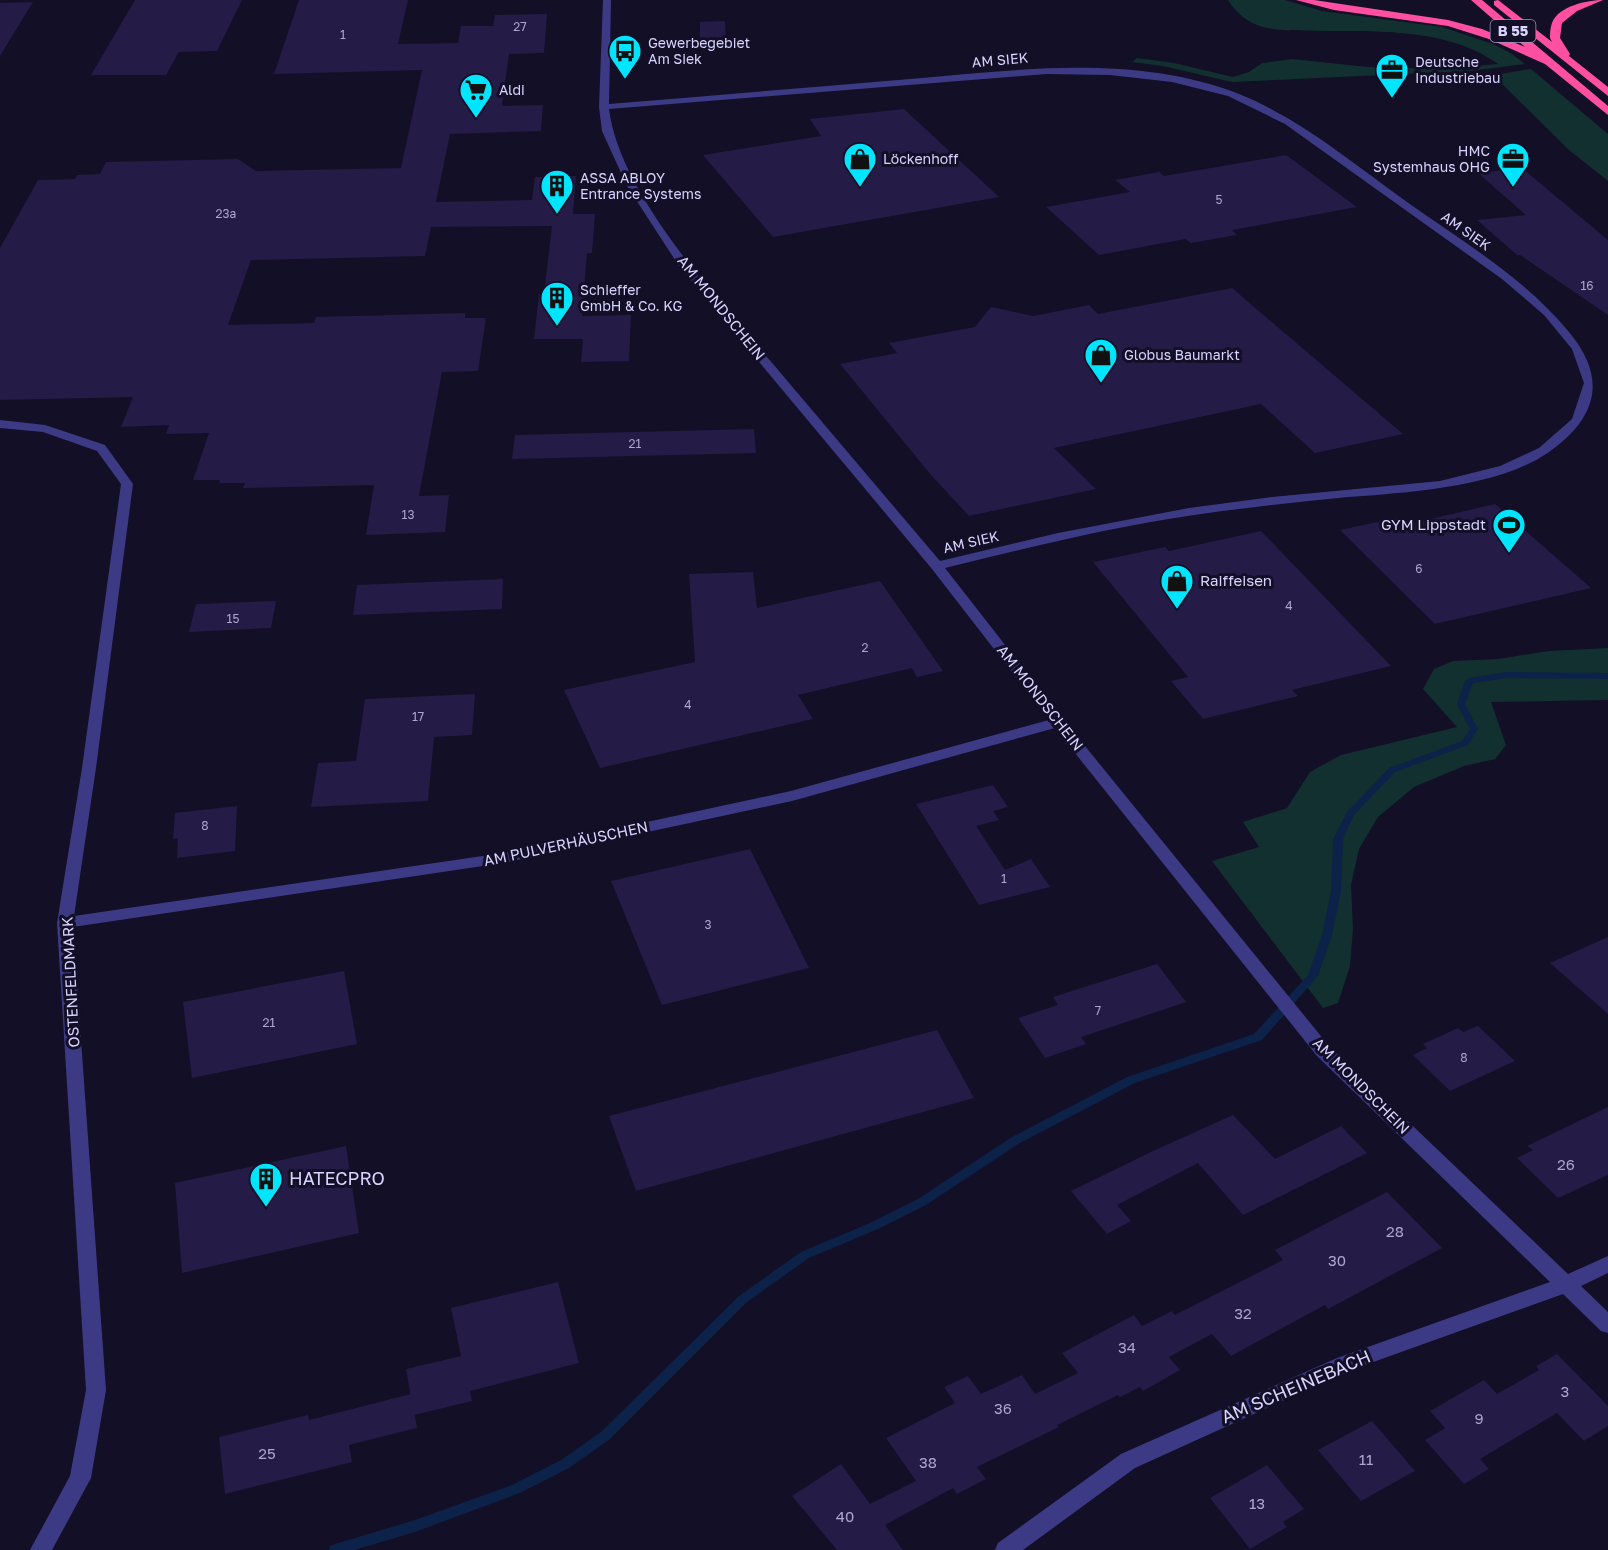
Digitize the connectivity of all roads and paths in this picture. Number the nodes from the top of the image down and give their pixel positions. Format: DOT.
graph roads {
  1 [pos="607,0"];
  2 [pos="1301,0"];
  3 [pos="1476,0"];
  4 [pos="1495,0"];
  5 [pos="1598,0"];
  6 [pos="1572,64"];
  7 [pos="1552,65"];
  8 [pos="1608,93"];
  9 [pos="604,107"];
  10 [pos="1608,112"];
  11 [pos="0,424"];
  12 [pos="937,566"];
  13 [pos="1058,722"];
  14 [pos="65,923"];
  15 [pos="1608,1264"];
  16 [pos="1567,1284"];
  17 [pos="1608,1325"];
  18 [pos="41,1550"];
  19 [pos="1006,1550"];
  1 -- 9 [label="street, AM MONDSCHEIN"];
  2 -- 7 [label="highway"];
  3 -- 7 [label="highway, B 55"];
  4 -- 6 [label="highway, B 55"];
  5 -- 6 [label="highway"];
  6 -- 8 [label="highway, B 55"];
  7 -- 10 [label="highway, B 55"];
  9 -- 12 [label="street, AM MONDSCHEIN"];
  9 -- 12 [label="street, AM SIEK"];
  11 -- 14 [label="street, OSTENFELDMARK"];
  12 -- 13 [label="street, AM MONDSCHEIN"];
  13 -- 14 [label="street, AM PULVERHÄUSCHEN"];
  13 -- 16 [label="street, AM MONDSCHEIN"];
  14 -- 18 [label="street, OSTENFELDMARK"];
  15 -- 16 [label="street, AM SCHEINEBACH"];
  16 -- 17 [label="street, AM MONDSCHEIN"];
  16 -- 19 [label="street, AM SCHEINEBACH"];
}
